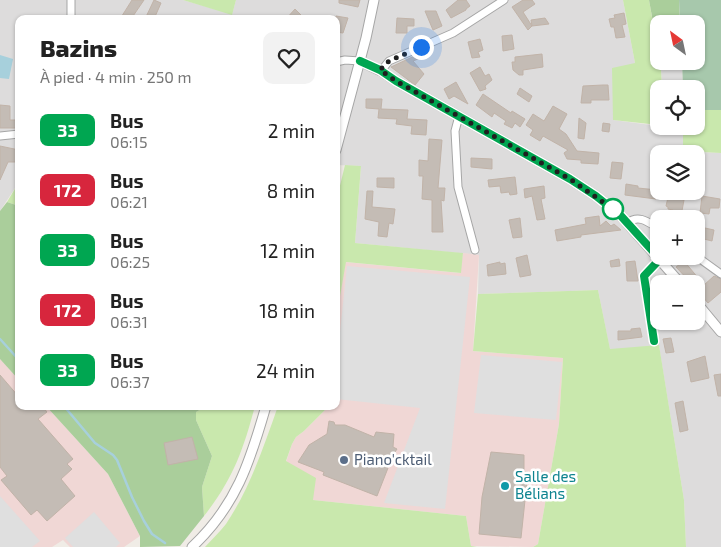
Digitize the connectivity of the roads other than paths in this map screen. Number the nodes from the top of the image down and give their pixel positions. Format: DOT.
graph roads {
  1 [pos="71,0"];
  2 [pos="374,0"];
  3 [pos="504,0"];
  4 [pos="71,15"];
  5 [pos="340,61"];
  6 [pos="360,61"];
  7 [pos="380,70"];
  8 [pos="458,116"];
  9 [pos="15,134"];
  10 [pos="340,135"];
  11 [pos="0,136"];
  12 [pos="627,222"];
  13 [pos="650,223"];
  14 [pos="650,248"];
  15 [pos="475,250"];
  16 [pos="705,262"];
  17 [pos="654,265"];
  18 [pos="665,265"];
  19 [pos="721,274"];
  20 [pos="673,275"];
  21 [pos="705,313"];
  22 [pos="721,332"];
  23 [pos="654,341"];
  24 [pos="265,410"];
  25 [pos="192,547"];
  1 -- 4 [label="street"];
  2 -- 6 [label="street"];
  3 -- 7 [label="street"];
  5 -- 6 [label="street"];
  6 -- 7 [label="street"];
  6 -- 10 [label="street"];
  7 -- 8 [label="street"];
  8 -- 12 [label="street"];
  8 -- 15 [label="street"];
  9 -- 11 [label="street"];
  12 -- 13 [label="street"];
  12 -- 14 [label="street"];
  16 -- 19 [label="street"];
  17 -- 23 [label="street"];
  18 -- 20 [label="street"];
  21 -- 22 [label="street"];
  24 -- 25 [label="street"];
}
